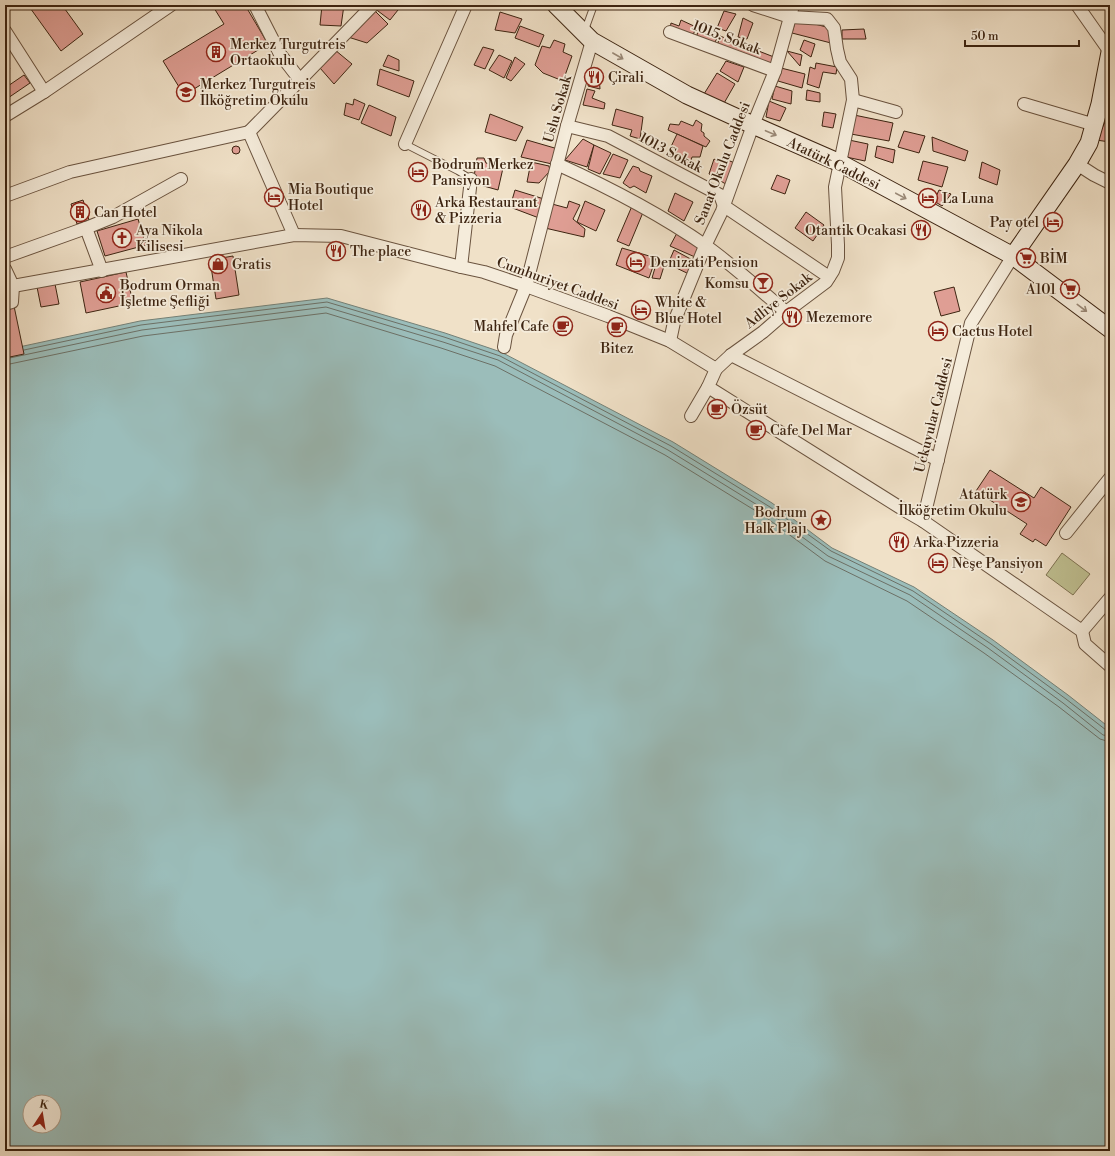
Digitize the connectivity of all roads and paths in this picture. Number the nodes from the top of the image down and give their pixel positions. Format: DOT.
graph roads {
  1 [pos="171,5"];
  2 [pos="255,5"];
  3 [pos="373,5"];
  4 [pos="466,5"];
  5 [pos="556,5"];
  6 [pos="594,5"];
  7 [pos="752,5"];
  8 [pos="1077,5"];
  9 [pos="792,11"];
  10 [pos="5,31"];
  11 [pos="670,32"];
  12 [pos="588,37"];
  13 [pos="1110,52"];
  14 [pos="775,71"];
  15 [pos="300,80"];
  16 [pos="44,92"];
  17 [pos="853,100"];
  18 [pos="1105,100"];
  19 [pos="1024,104"];
  20 [pos="896,112"];
  21 [pos="5,116"];
  22 [pos="753,125"];
  23 [pos="1095,125"];
  24 [pos="567,126"];
  25 [pos="249,132"];
  26 [pos="405,144"];
  27 [pos="840,163"];
  28 [pos="557,164"];
  29 [pos="1076,164"];
  30 [pos="181,179"];
  31 [pos="471,180"];
  32 [pos="1110,183"];
  33 [pos="5,196"];
  34 [pos="724,206"];
  35 [pos="86,228"];
  36 [pos="294,235"];
  37 [pos="706,246"];
  38 [pos="1013,256"];
  39 [pos="5,257"];
  40 [pos="461,267"];
  41 [pos="5,269"];
  42 [pos="102,271"];
  43 [pos="829,277"];
  44 [pos="13,286"];
  45 [pos="526,286"];
  46 [pos="5,304"];
  47 [pos="786,312"];
  48 [pos="1110,329"];
  49 [pos="670,341"];
  50 [pos="504,347"];
  51 [pos="731,355"];
  52 [pos="716,369"];
  53 [pos="708,386"];
  54 [pos="691,416"];
  55 [pos="938,460"];
  56 [pos="1110,478"];
  57 [pos="923,521"];
  58 [pos="1066,533"];
  59 [pos="1110,598"];
  60 [pos="1082,631"];
  61 [pos="1110,666"];
  1 -- 16 [label="street"];
  2 -- 15 [label="street"];
  3 -- 15 [label="street"];
  4 -- 26 [label="street"];
  5 -- 12 [label="street, Atatürk Caddesi"];
  6 -- 12 [label="lane"];
  7 -- 9 [label="street, Adliye Sokak"];
  8 -- 13 [label="street"];
  9 -- 14 [label="street, Sanat Okulu Caddesi"];
  9 -- 17 [label="street, Adliye Sokak"];
  10 -- 16 [label="street"];
  11 -- 14 [label="street, 1015. Sokak"];
  12 -- 22 [label="street, Atatürk Caddesi, one-way"];
  12 -- 24 [label="street, Uslu Sokak"];
  13 -- 18 [label="street"];
  14 -- 22 [label="street, Sanat Okulu Caddesi"];
  15 -- 25 [label="street"];
  16 -- 21 [label="street"];
  17 -- 20 [label="street"];
  17 -- 27 [label="street, Adliye Sokak"];
  18 -- 23 [label="street"];
  19 -- 23 [label="street"];
  22 -- 27 [label="street, Atatürk Caddesi, one-way"];
  22 -- 34 [label="street, Sanat Okulu Caddesi"];
  23 -- 29 [label="street"];
  24 -- 28 [label="street, Uslu Sokak"];
  24 -- 34 [label="street, 1013 Sokak"];
  25 -- 33 [label="street"];
  25 -- 36 [label="street"];
  26 -- 31 [label="lane"];
  27 -- 38 [label="street, Atatürk Caddesi, one-way"];
  27 -- 43 [label="street, Adliye Sokak"];
  28 -- 37 [label="street"];
  28 -- 45 [label="street, Uslu Sokak"];
  29 -- 32 [label="street"];
  29 -- 38 [label="street"];
  30 -- 35 [label="street"];
  31 -- 40 [label="street"];
  34 -- 37 [label="street, Sanat Okulu Caddesi"];
  34 -- 43 [label="street, 1013 Sokak"];
  35 -- 39 [label="street"];
  35 -- 42 [label="street"];
  36 -- 40 [label="street, Cumhuriyet Caddesi"];
  36 -- 42 [label="street, Cumhuriyet Caddesi"];
  37 -- 47 [label="street"];
  37 -- 49 [label="street, Sanat Okulu Caddesi"];
  38 -- 48 [label="street, Atatürk Caddesi, one-way"];
  38 -- 55 [label="street, Uckuyular Caddesi"];
  40 -- 45 [label="street, Cumhuriyet Caddesi"];
  41 -- 44 [label="street"];
  42 -- 44 [label="street, Cumhuriyet Caddesi"];
  43 -- 47 [label="street, Adliye Sokak"];
  44 -- 46 [label="street"];
  45 -- 49 [label="street, Cumhuriyet Caddesi"];
  45 -- 50 [label="street, Uslu Sokak"];
  47 -- 51 [label="street, Adliye Sokak"];
  49 -- 52 [label="street, Cumhuriyet Caddesi"];
  51 -- 52 [label="street, Adliye Sokak"];
  51 -- 55 [label="street"];
  52 -- 53 [label="street"];
  53 -- 54 [label="street"];
  53 -- 57 [label="street"];
  55 -- 57 [label="street, Uckuyular Caddesi"];
  56 -- 58 [label="street"];
  57 -- 60 [label="street"];
  59 -- 60 [label="street"];
  60 -- 61 [label="street"];
}
